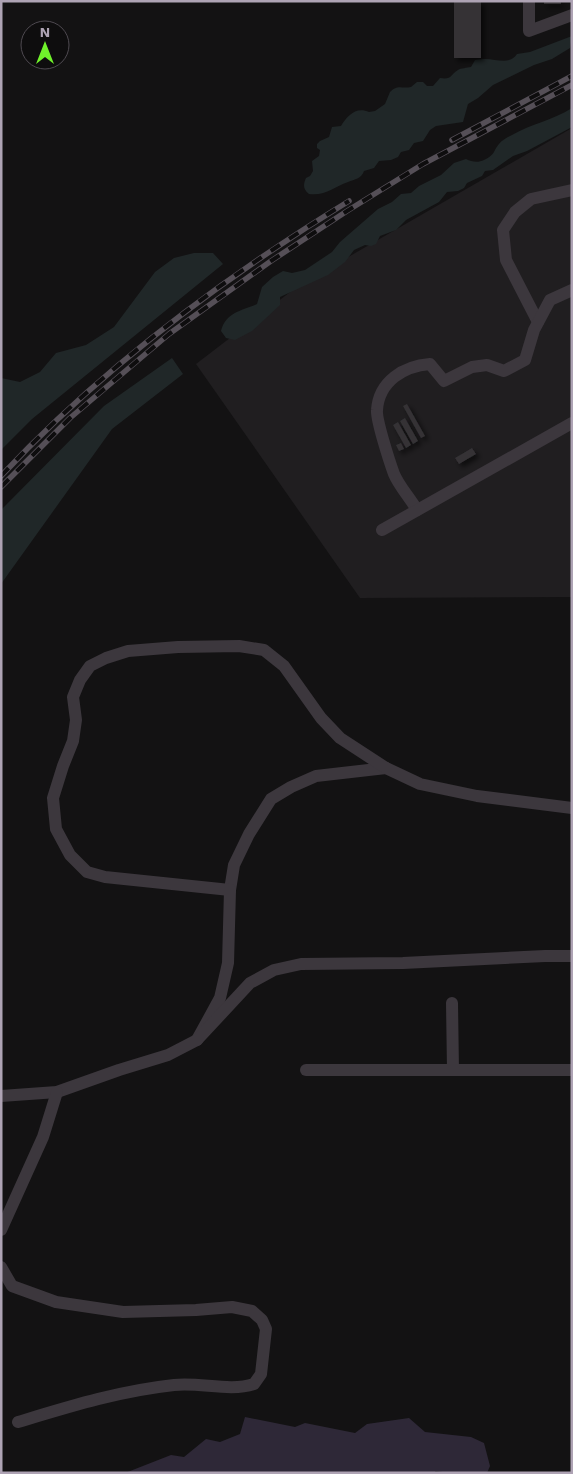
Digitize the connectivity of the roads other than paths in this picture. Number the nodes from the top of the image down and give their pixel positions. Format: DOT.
graph roads {
  1 [pos="529,1"];
  2 [pos="572,15"];
  3 [pos="572,190"];
  4 [pos="572,290"];
  5 [pos="538,322"];
  6 [pos="572,423"];
  7 [pos="417,510"];
  8 [pos="382,530"];
  9 [pos="386,768"];
  10 [pos="572,808"];
  11 [pos="230,890"];
  12 [pos="572,956"];
  13 [pos="452,1003"];
  14 [pos="197,1040"];
  15 [pos="306,1070"];
  16 [pos="453,1070"];
  17 [pos="572,1070"];
  18 [pos="57,1092"];
  19 [pos="1,1096"];
  20 [pos="1,1230"];
  21 [pos="1,1267"];
  22 [pos="18,1422"];
  1 -- 2 [label="lane"];
  3 -- 5 [label="lane"];
  4 -- 5 [label="lane"];
  5 -- 7 [label="lane"];
  6 -- 7 [label="lane"];
  7 -- 8 [label="lane"];
  9 -- 10 [label="lane"];
  9 -- 11 [label="lane"];
  9 -- 11 [label="lane"];
  11 -- 14 [label="lane"];
  12 -- 14 [label="lane"];
  13 -- 16 [label="lane"];
  14 -- 18 [label="lane"];
  15 -- 16 [label="lane"];
  16 -- 17 [label="lane"];
  18 -- 19 [label="lane"];
  18 -- 20 [label="lane"];
  21 -- 22 [label="lane"];
}
